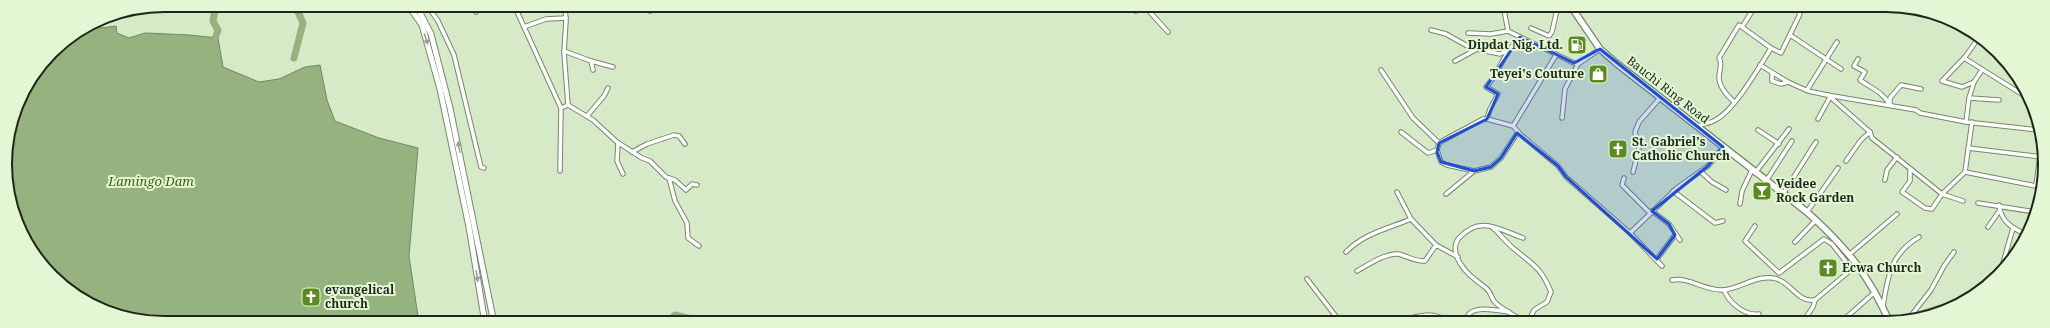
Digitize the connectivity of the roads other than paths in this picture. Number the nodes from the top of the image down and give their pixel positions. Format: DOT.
graph roads {
  1 [pos="413,12"];
  2 [pos="420,12"];
  3 [pos="432,12"];
  4 [pos="517,12"];
  5 [pos="566,12"];
  6 [pos="1150,12"];
  7 [pos="1504,12"];
  8 [pos="1556,12"];
  9 [pos="1575,12"];
  10 [pos="1752,12"];
  11 [pos="1800,12"];
  12 [pos="566,18"];
  13 [pos="524,26"];
  14 [pos="1742,27"];
  15 [pos="1531,28"];
  16 [pos="1431,30"];
  17 [pos="1508,31"];
  18 [pos="1168,32"];
  19 [pos="1468,33"];
  20 [pos="1790,35"];
  21 [pos="1520,37"];
  22 [pos="1976,41"];
  23 [pos="1837,42"];
  24 [pos="1771,48"];
  25 [pos="1477,49"];
  26 [pos="1600,49"];
  27 [pos="1509,50"];
  28 [pos="564,51"];
  29 [pos="1556,55"];
  30 [pos="1964,58"];
  31 [pos="1826,59"];
  32 [pos="1858,59"];
  33 [pos="591,61"];
  34 [pos="1455,61"];
  35 [pos="1578,64"];
  36 [pos="1760,65"];
  37 [pos="613,67"];
  38 [pos="1841,69"];
  39 [pos="593,70"];
  40 [pos="1381,70"];
  41 [pos="1982,70"];
  42 [pos="1772,73"];
  43 [pos="1788,82"];
  44 [pos="1974,82"];
  45 [pos="608,88"];
  46 [pos="1921,89"];
  47 [pos="1807,90"];
  48 [pos="2020,93"];
  49 [pos="1828,96"];
  50 [pos="1660,98"];
  51 [pos="1969,98"];
  52 [pos="1999,100"];
  53 [pos="1734,102"];
  54 [pos="568,105"];
  55 [pos="1890,105"];
  56 [pos="562,108"];
  57 [pos="587,116"];
  58 [pos="1487,118"];
  59 [pos="1562,118"];
  60 [pos="1818,119"];
  61 [pos="1966,122"];
  62 [pos="1972,122"];
  63 [pos="1514,126"];
  64 [pos="1696,126"];
  65 [pos="1789,129"];
  66 [pos="2034,129"];
  67 [pos="1758,130"];
  68 [pos="1401,132"];
  69 [pos="1518,132"];
  70 [pos="1870,132"];
  71 [pos="1792,141"];
  72 [pos="1816,142"];
  73 [pos="618,143"];
  74 [pos="1439,143"];
  75 [pos="684,144"];
  76 [pos="1779,144"];
  77 [pos="1723,147"];
  78 [pos="1968,148"];
  79 [pos="1437,150"];
  80 [pos="632,152"];
  81 [pos="1897,157"];
  82 [pos="2038,157"];
  83 [pos="1846,161"];
  84 [pos="484,168"];
  85 [pos="1838,168"];
  86 [pos="560,170"];
  87 [pos="1910,170"];
  88 [pos="1474,171"];
  89 [pos="1633,172"];
  90 [pos="1701,172"];
  91 [pos="1754,172"];
  92 [pos="1965,172"];
  93 [pos="623,174"];
  94 [pos="2038,177"];
  95 [pos="669,178"];
  96 [pos="1624,178"];
  97 [pos="1885,180"];
  98 [pos="1766,181"];
  99 [pos="697,185"];
  100 [pos="2036,185"];
  101 [pos="1726,190"];
  102 [pos="1673,191"];
  103 [pos="1397,192"];
  104 [pos="1446,194"];
  105 [pos="1783,194"];
  106 [pos="1942,194"];
  107 [pos="1963,201"];
  108 [pos="1978,203"];
  109 [pos="1740,204"];
  110 [pos="1999,205"];
  111 [pos="2000,210"];
  112 [pos="2031,211"];
  113 [pos="1651,212"];
  114 [pos="1807,212"];
  115 [pos="1897,214"];
  116 [pos="1411,220"];
  117 [pos="1816,220"];
  118 [pos="1723,221"];
  119 [pos="1490,226"];
  120 [pos="1755,226"];
  121 [pos="1988,227"];
  122 [pos="2013,228"];
  123 [pos="2021,232"];
  124 [pos="1630,233"];
  125 [pos="1675,235"];
  126 [pos="1919,237"];
  127 [pos="1522,238"];
  128 [pos="1680,240"];
  129 [pos="1795,242"];
  130 [pos="1436,245"];
  131 [pos="699,246"];
  132 [pos="1346,252"];
  133 [pos="1954,252"];
  134 [pos="1850,254"];
  135 [pos="1458,257"];
  136 [pos="1657,259"];
  137 [pos="2004,260"];
  138 [pos="1858,264"];
  139 [pos="1662,266"];
  140 [pos="1851,268"];
  141 [pos="1357,271"];
  142 [pos="1307,279"];
  143 [pos="1672,280"];
  144 [pos="1724,290"];
  145 [pos="1875,292"];
  146 [pos="1816,300"];
  147 [pos="1883,307"];
  148 [pos="1510,312"];
  149 [pos="1759,314"];
  150 [pos="1913,314"];
  151 [pos="484,316"];
  152 [pos="493,316"];
  153 [pos="1336,316"];
  154 [pos="1417,316"];
  155 [pos="1440,316"];
  156 [pos="1470,316"];
  157 [pos="1517,316"];
  158 [pos="1531,316"];
  159 [pos="1807,316"];
  160 [pos="1848,316"];
  161 [pos="1887,316"];
  1 -- 151 [label="main road, one-way"];
  152 -- 2 [label="main road, one-way"];
  3 -- 84 [label="street"];
  4 -- 13 [label="street"];
  5 -- 12 [label="street"];
  6 -- 18 [label="street"];
  7 -- 17 [label="street"];
  8 -- 15 [label="street"];
  9 -- 26 [label="main road, Bauchi Ring Road"];
  10 -- 14 [label="street"];
  11 -- 20 [label="street"];
  12 -- 13 [label="street"];
  12 -- 28 [label="street"];
  13 -- 56 [label="street"];
  14 -- 24 [label="street"];
  14 -- 53 [label="street"];
  16 -- 25 [label="street"];
  17 -- 19 [label="street"];
  17 -- 21 [label="street"];
  20 -- 24 [label="street"];
  20 -- 31 [label="street"];
  21 -- 27 [label="street"];
  21 -- 29 [label="street"];
  22 -- 30 [label="street"];
  23 -- 31 [label="street"];
  24 -- 36 [label="street"];
  25 -- 27 [label="street"];
  25 -- 34 [label="street"];
  26 -- 35 [label="street"];
  26 -- 50 [label="main road, Bauchi Ring Road"];
  27 -- 58 [label="street"];
  28 -- 33 [label="street"];
  28 -- 54 [label="street"];
  29 -- 35 [label="street"];
  29 -- 63 [label="street"];
  30 -- 41 [label="street"];
  30 -- 44 [label="street"];
  31 -- 38 [label="street"];
  31 -- 47 [label="street"];
  32 -- 55 [label="street"];
  33 -- 37 [label="street"];
  33 -- 39 [label="street"];
  35 -- 59 [label="street"];
  36 -- 42 [label="street"];
  36 -- 53 [label="street"];
  40 -- 74 [label="street"];
  41 -- 44 [label="street"];
  41 -- 48 [label="street"];
  42 -- 43 [label="street"];
  42 -- 43 [label="street"];
  43 -- 47 [label="street"];
  44 -- 51 [label="street"];
  45 -- 57 [label="street"];
  46 -- 55 [label="street"];
  47 -- 49 [label="street"];
  49 -- 55 [label="street"];
  49 -- 60 [label="street"];
  49 -- 70 [label="street"];
  50 -- 64 [label="main road, Bauchi Ring Road"];
  50 -- 89 [label="street"];
  51 -- 52 [label="street"];
  51 -- 61 [label="street"];
  53 -- 64 [label="street"];
  54 -- 56 [label="street"];
  54 -- 57 [label="street"];
  55 -- 61 [label="street"];
  56 -- 86 [label="street"];
  57 -- 73 [label="street"];
  58 -- 63 [label="street"];
  58 -- 74 [label="street"];
  61 -- 62 [label="street"];
  62 -- 66 [label="street"];
  62 -- 78 [label="street"];
  63 -- 69 [label="street"];
  64 -- 77 [label="main road, Bauchi Ring Road"];
  65 -- 76 [label="street"];
  67 -- 76 [label="street"];
  68 -- 79 [label="street"];
  69 -- 88 [label="street"];
  69 -- 124 [label="street"];
  70 -- 81 [label="street"];
  70 -- 83 [label="street"];
  71 -- 98 [label="street"];
  72 -- 105 [label="street"];
  73 -- 80 [label="street"];
  73 -- 93 [label="street"];
  74 -- 79 [label="street"];
  75 -- 80 [label="street"];
  76 -- 91 [label="street"];
  77 -- 90 [label="street"];
  77 -- 91 [label="main road, Bauchi Ring Road"];
  78 -- 82 [label="street"];
  78 -- 92 [label="street"];
  79 -- 88 [label="street"];
  80 -- 95 [label="street"];
  81 -- 87 [label="street"];
  81 -- 97 [label="street"];
  85 -- 114 [label="street"];
  87 -- 106 [label="street"];
  87 -- 106 [label="street"];
  88 -- 104 [label="street"];
  90 -- 101 [label="street"];
  90 -- 102 [label="street"];
  91 -- 98 [label="main road, Bauchi Ring Road"];
  91 -- 109 [label="street"];
  92 -- 100 [label="street"];
  92 -- 106 [label="street"];
  94 -- 100 [label="street"];
  95 -- 99 [label="street"];
  95 -- 131 [label="street"];
  96 -- 113 [label="street"];
  98 -- 105 [label="main road, Bauchi Ring Road"];
  102 -- 113 [label="street"];
  102 -- 118 [label="street"];
  103 -- 116 [label="street"];
  105 -- 114 [label="main road, Bauchi Ring Road"];
  106 -- 107 [label="street"];
  108 -- 110 [label="street"];
  110 -- 111 [label="street"];
  110 -- 112 [label="street"];
  111 -- 121 [label="street"];
  111 -- 122 [label="street"];
  113 -- 124 [label="street"];
  113 -- 125 [label="street"];
  114 -- 117 [label="main road, Bauchi Ring Road"];
  115 -- 134 [label="street"];
  116 -- 130 [label="street"];
  116 -- 132 [label="street"];
  117 -- 129 [label="street"];
  117 -- 134 [label="main road, Bauchi Ring Road"];
  119 -- 127 [label="street"];
  119 -- 135 [label="street"];
  119 -- 158 [label="street"];
  120 -- 140 [label="street"];
  122 -- 123 [label="street"];
  122 -- 137 [label="street"];
  124 -- 136 [label="street"];
  125 -- 128 [label="street"];
  125 -- 136 [label="street"];
  126 -- 147 [label="street"];
  130 -- 135 [label="street"];
  130 -- 141 [label="street"];
  133 -- 150 [label="street"];
  134 -- 138 [label="main road, Bauchi Ring Road"];
  135 -- 148 [label="street"];
  136 -- 139 [label="street"];
  138 -- 140 [label="street"];
  138 -- 145 [label="main road, Bauchi Ring Road"];
  140 -- 146 [label="street"];
  142 -- 153 [label="street"];
  143 -- 144 [label="street"];
  144 -- 146 [label="street"];
  144 -- 149 [label="street"];
  145 -- 147 [label="main road, Bauchi Ring Road"];
  145 -- 160 [label="street"];
  146 -- 159 [label="street"];
  147 -- 161 [label="main road, Bauchi Ring Road"];
  148 -- 156 [label="street"];
  148 -- 157 [label="street"];
  154 -- 155 [label="street"];
}
